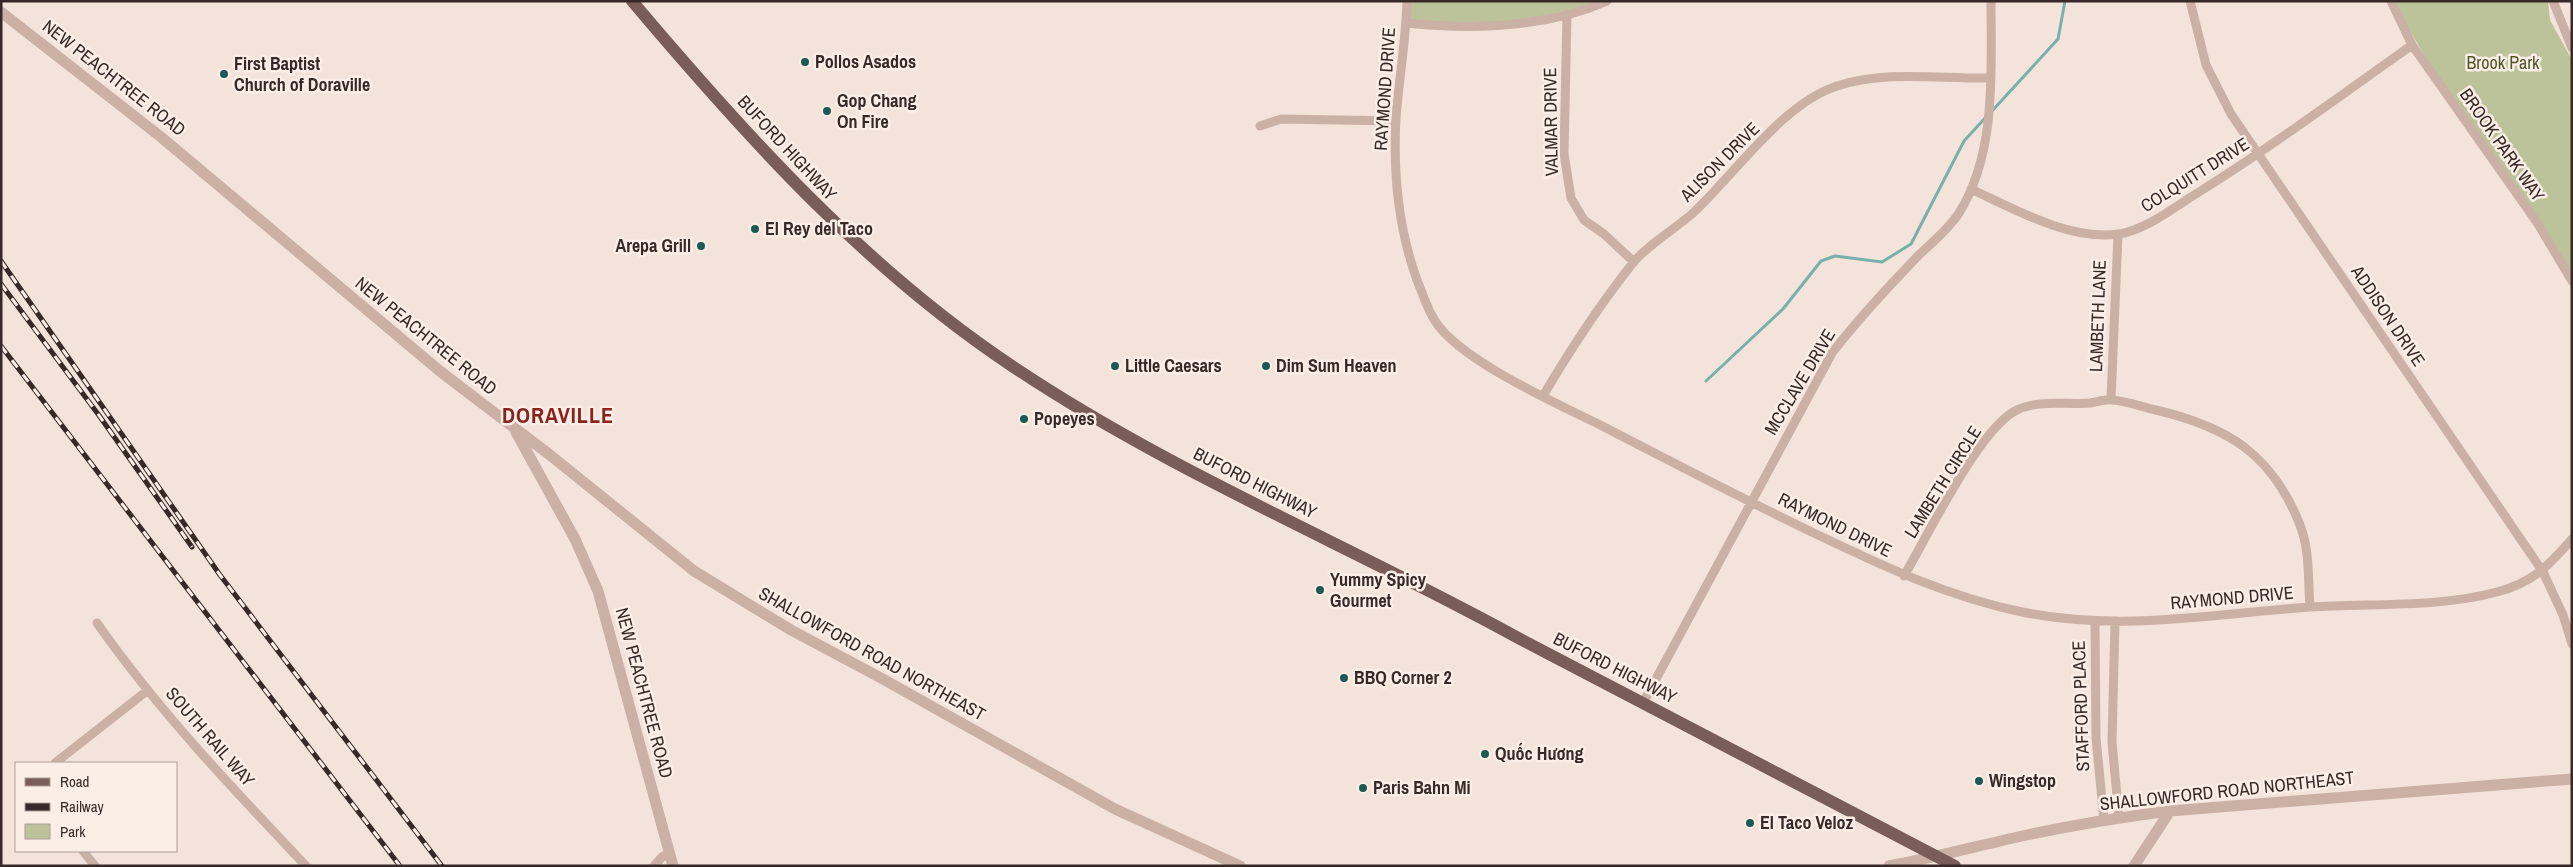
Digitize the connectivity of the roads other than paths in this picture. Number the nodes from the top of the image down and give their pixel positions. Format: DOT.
graph roads {
  1 [pos="632,1"];
  2 [pos="1407,1"];
  3 [pos="1607,1"];
  4 [pos="1991,1"];
  5 [pos="2190,1"];
  6 [pos="2390,1"];
  7 [pos="2553,1"];
  8 [pos="1,12"];
  9 [pos="1567,14"];
  10 [pos="1406,23"];
  11 [pos="2412,45"];
  12 [pos="2572,48"];
  13 [pos="1991,78"];
  14 [pos="1396,121"];
  15 [pos="1260,126"];
  16 [pos="2258,155"];
  17 [pos="1971,189"];
  18 [pos="2118,234"];
  19 [pos="1634,262"];
  20 [pos="2572,281"];
  21 [pos="1543,396"];
  22 [pos="2111,400"];
  23 [pos="514,428"];
  24 [pos="1750,502"];
  25 [pos="2572,538"];
  26 [pos="2543,572"];
  27 [pos="1904,576"];
  28 [pos="2310,607"];
  29 [pos="2115,621"];
  30 [pos="2095,622"];
  31 [pos="97,623"];
  32 [pos="2572,644"];
  33 [pos="148,690"];
  34 [pos="1643,703"];
  35 [pos="56,762"];
  36 [pos="2572,779"];
  37 [pos="2170,811"];
  38 [pos="2119,818"];
  39 [pos="2104,820"];
  40 [pos="84,852"];
  41 [pos="669,854"];
  42 [pos="1938,857"];
  43 [pos="95,866"];
  44 [pos="306,866"];
  45 [pos="654,866"];
  46 [pos="673,866"];
  47 [pos="1240,866"];
  48 [pos="1889,866"];
  49 [pos="1955,866"];
  50 [pos="2134,866"];
  1 -- 34 [label="main road, BUFORD HIGHWAY"];
  2 -- 10 [label="street, RAYMOND DRIVE"];
  3 -- 9 [label="street"];
  4 -- 13 [label="street, MCCLAVE DRIVE"];
  5 -- 16 [label="street, ADDISON DRIVE"];
  6 -- 11 [label="street, BROOK PARK WAY"];
  7 -- 12 [label="street"];
  8 -- 23 [label="street, NEW PEACHTREE ROAD"];
  9 -- 10 [label="street"];
  9 -- 19 [label="street, VALMAR DRIVE"];
  10 -- 14 [label="street, RAYMOND DRIVE"];
  11 -- 16 [label="street, COLQUITT DRIVE"];
  11 -- 20 [label="street, BROOK PARK WAY"];
  13 -- 17 [label="street, MCCLAVE DRIVE"];
  13 -- 19 [label="street, ALISON DRIVE"];
  14 -- 15 [label="street"];
  14 -- 21 [label="street, RAYMOND DRIVE"];
  16 -- 18 [label="street, COLQUITT DRIVE"];
  16 -- 26 [label="street, ADDISON DRIVE"];
  17 -- 18 [label="street, COLQUITT DRIVE"];
  17 -- 24 [label="street, MCCLAVE DRIVE"];
  18 -- 22 [label="street, LAMBETH LANE"];
  19 -- 21 [label="street, ALISON DRIVE"];
  21 -- 24 [label="street, RAYMOND DRIVE"];
  22 -- 27 [label="street, LAMBETH CIRCLE"];
  22 -- 28 [label="street, LAMBETH CIRCLE"];
  23 -- 41 [label="street, NEW PEACHTREE ROAD"];
  23 -- 47 [label="street, SHALLOWFORD ROAD NORTHEAST"];
  24 -- 27 [label="street, RAYMOND DRIVE"];
  24 -- 34 [label="street, MCCLAVE DRIVE"];
  25 -- 26 [label="street, RAYMOND DRIVE"];
  26 -- 28 [label="street, RAYMOND DRIVE"];
  26 -- 32 [label="street, ADDISON DRIVE"];
  27 -- 30 [label="street, RAYMOND DRIVE"];
  28 -- 29 [label="street, RAYMOND DRIVE"];
  29 -- 30 [label="street, RAYMOND DRIVE"];
  29 -- 38 [label="street, STAFFORD PLACE"];
  30 -- 39 [label="street, STAFFORD PLACE"];
  31 -- 33 [label="street, SOUTH RAIL WAY"];
  33 -- 35 [label="street"];
  33 -- 44 [label="street, SOUTH RAIL WAY"];
  34 -- 42 [label="main road, BUFORD HIGHWAY"];
  36 -- 37 [label="street, SHALLOWFORD ROAD NORTHEAST"];
  37 -- 38 [label="street, SHALLOWFORD ROAD NORTHEAST"];
  37 -- 50 [label="street"];
  38 -- 39 [label="street, SHALLOWFORD ROAD NORTHEAST"];
  39 -- 42 [label="street, SHALLOWFORD ROAD NORTHEAST"];
  40 -- 43 [label="street"];
  41 -- 45 [label="street"];
  41 -- 46 [label="street, NEW PEACHTREE ROAD"];
  42 -- 48 [label="street, SHALLOWFORD ROAD NORTHEAST"];
  42 -- 49 [label="main road, BUFORD HIGHWAY"];
}
